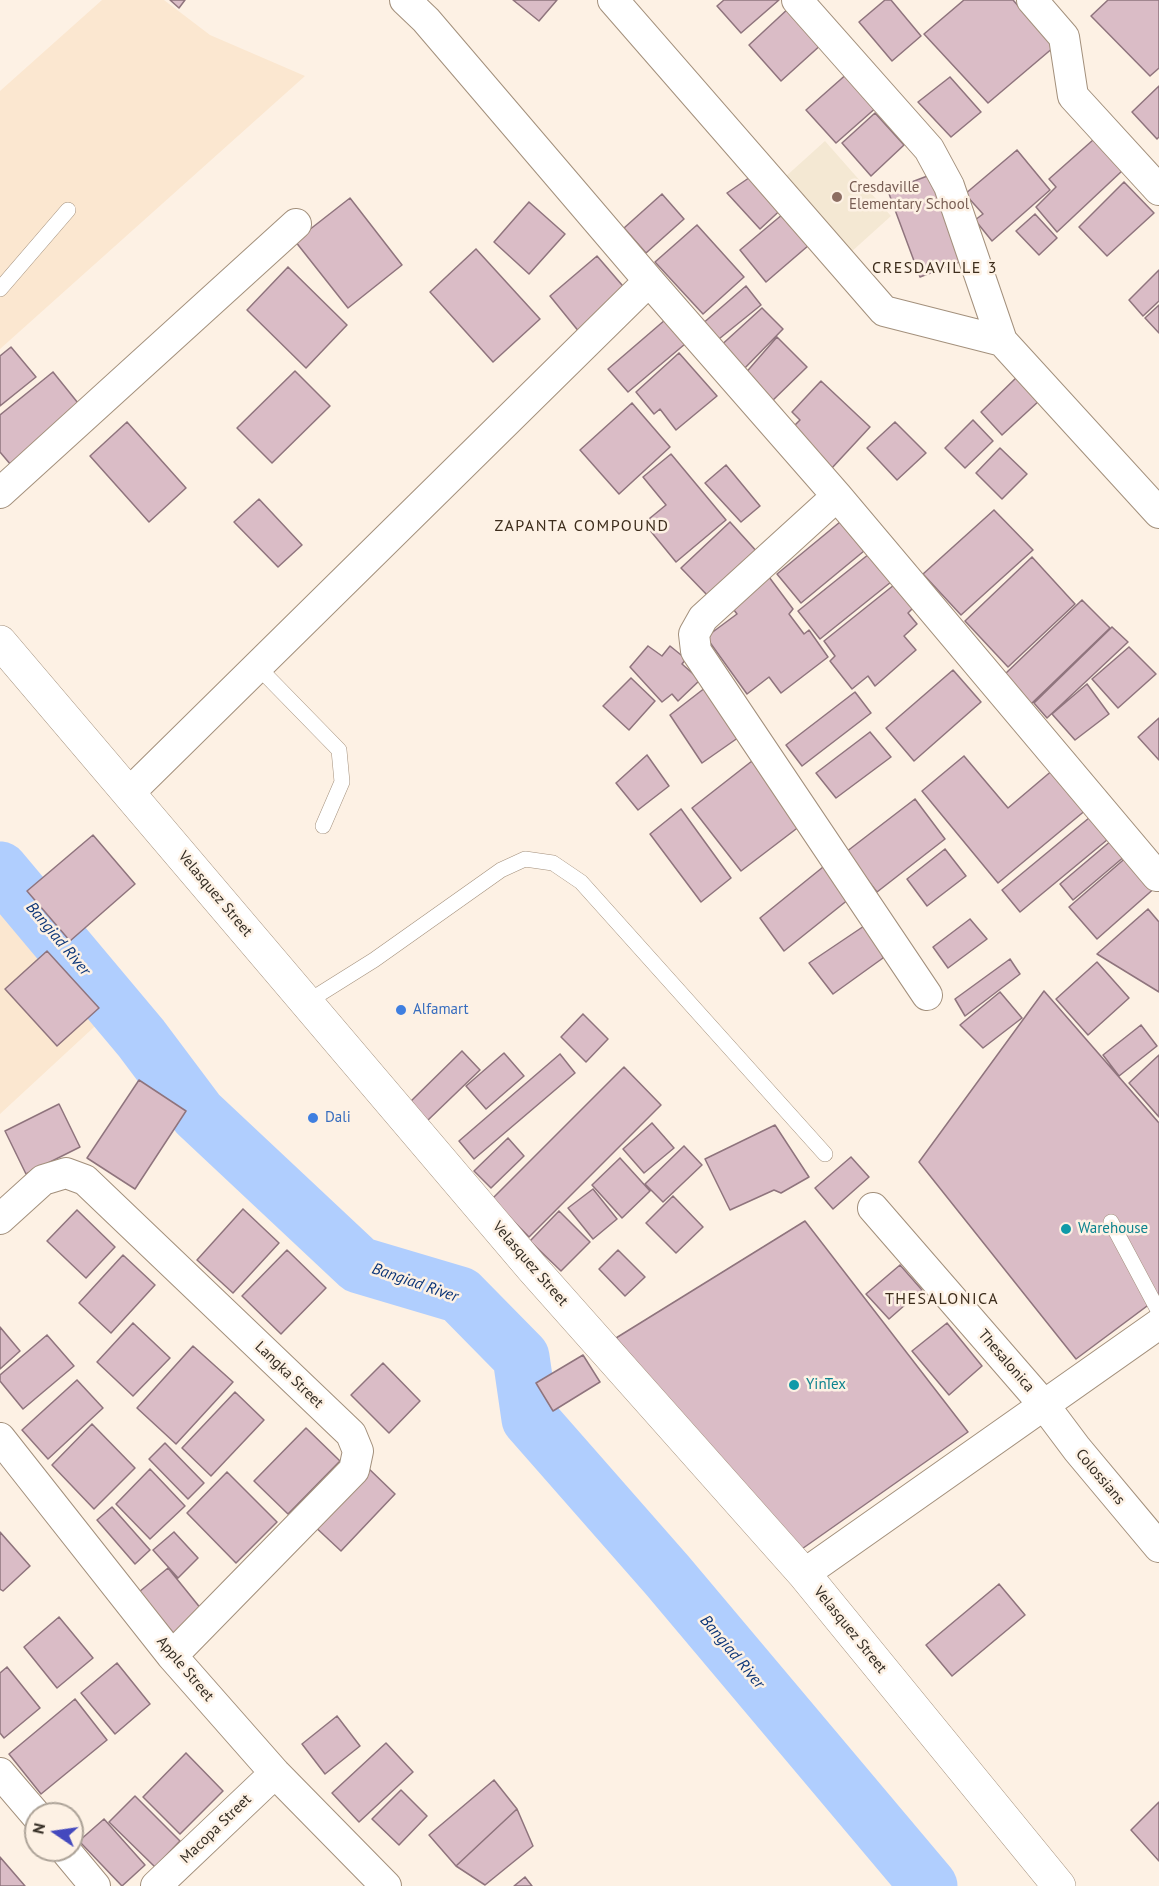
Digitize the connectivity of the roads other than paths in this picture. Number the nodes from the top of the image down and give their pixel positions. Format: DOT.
graph roads {
  1 [pos="405,0"];
  2 [pos="613,0"];
  3 [pos="797,0"];
  4 [pos="1032,0"];
  5 [pos="1159,190"];
  6 [pos="68,210"];
  7 [pos="296,224"];
  8 [pos="648,281"];
  9 [pos="0,289"];
  10 [pos="1002,341"];
  11 [pos="0,493"];
  12 [pos="837,496"];
  13 [pos="1159,513"];
  14 [pos="0,642"];
  15 [pos="257,666"];
  16 [pos="129,793"];
  17 [pos="323,826"];
  18 [pos="1157,876"];
  19 [pos="927,995"];
  20 [pos="307,1002"];
  21 [pos="825,1154"];
  22 [pos="873,1208"];
  23 [pos="0,1220"];
  24 [pos="1111,1222"];
  25 [pos="1159,1312"];
  26 [pos="1159,1324"];
  27 [pos="1044,1405"];
  28 [pos="0,1438"];
  29 [pos="1159,1547"];
  30 [pos="804,1574"];
  31 [pos="172,1656"];
  32 [pos="0,1773"];
  33 [pos="275,1773"];
  34 [pos="25,1802"];
  35 [pos="75,1862"];
  36 [pos="95,1886"];
  37 [pos="156,1886"];
  38 [pos="386,1886"];
  39 [pos="1059,1886"];
  1 -- 8 [label="street"];
  2 -- 10 [label="street"];
  3 -- 10 [label="street"];
  4 -- 5 [label="street"];
  6 -- 9 [label="lane"];
  7 -- 11 [label="street"];
  8 -- 12 [label="street"];
  8 -- 15 [label="street"];
  10 -- 13 [label="street"];
  12 -- 18 [label="street"];
  12 -- 19 [label="street"];
  14 -- 16 [label="main road, Velasquez Street"];
  15 -- 16 [label="street"];
  15 -- 17 [label="lane"];
  16 -- 20 [label="main road, Velasquez Street"];
  20 -- 21 [label="lane"];
  20 -- 30 [label="main road, Velasquez Street"];
  22 -- 27 [label="street, Thesalonica"];
  23 -- 31 [label="street, Langka Street"];
  24 -- 25 [label="lane"];
  26 -- 27 [label="street"];
  27 -- 29 [label="street, Colossians"];
  27 -- 30 [label="street"];
  28 -- 31 [label="street, Apple Street"];
  30 -- 39 [label="main road, Velasquez Street"];
  31 -- 33 [label="street, Apple Street"];
  32 -- 34 [label="street"];
  33 -- 37 [label="street, Macopa Street"];
  33 -- 38 [label="street, Apple Street"];
  35 -- 36 [label="street"];
}
